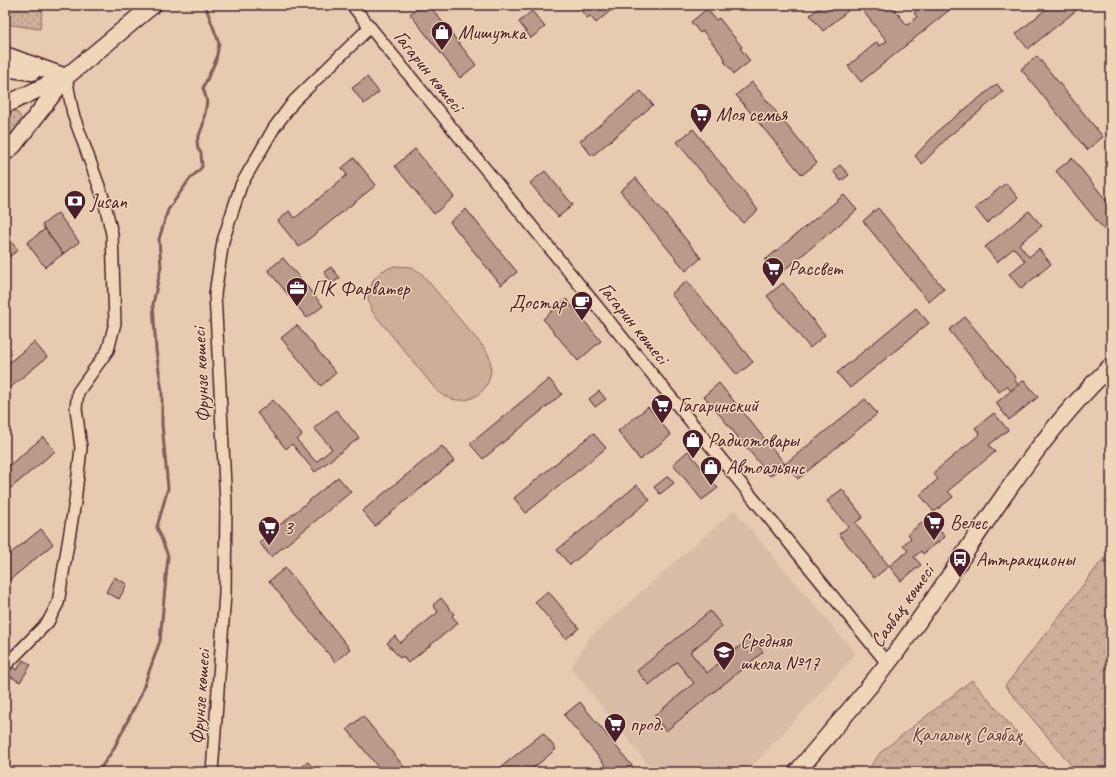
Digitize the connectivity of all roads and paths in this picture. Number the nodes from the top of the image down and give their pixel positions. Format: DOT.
graph roads {
  1 [pos="153,5"];
  2 [pos="352,5"];
  3 [pos="370,27"];
  4 [pos="5,55"];
  5 [pos="5,68"];
  6 [pos="66,77"];
  7 [pos="5,105"];
  8 [pos="5,152"];
  9 [pos="1111,366"];
  10 [pos="888,663"];
  11 [pos="5,666"];
  12 [pos="212,772"];
  13 [pos="797,772"];
  1 -- 6 [label="street"];
  2 -- 3 [label="street, Гагарин көшесі"];
  3 -- 10 [label="street, Гагарин көшесі"];
  3 -- 12 [label="street, Фрунзе көшесі"];
  4 -- 6 [label="street"];
  5 -- 6 [label="street"];
  6 -- 7 [label="street"];
  6 -- 8 [label="street"];
  6 -- 11 [label="street"];
  9 -- 10 [label="street, Саябақ көшесі"];
  10 -- 13 [label="street, Саябақ көшесі"];
}
